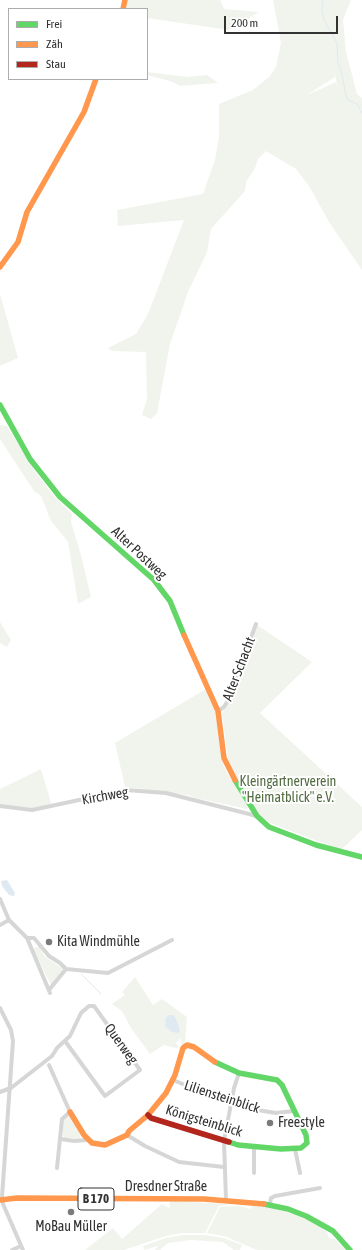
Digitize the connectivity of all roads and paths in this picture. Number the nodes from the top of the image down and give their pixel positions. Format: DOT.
graph roads {
  1 [pos="96,80"];
  2 [pos="0,267"];
  3 [pos="0,405"];
  4 [pos="256,624"];
  5 [pos="218,711"];
  6 [pos="0,806"];
  7 [pos="256,816"];
  8 [pos="362,857"];
  9 [pos="0,899"];
  10 [pos="9,920"];
  11 [pos="0,925"];
  12 [pos="27,938"];
  13 [pos="172,940"];
  14 [pos="66,969"];
  15 [pos="0,1008"];
  16 [pos="65,1041"];
  17 [pos="49,1065"];
  18 [pos="239,1073"];
  19 [pos="173,1080"];
  20 [pos="11,1088"];
  21 [pos="0,1092"];
  22 [pos="230,1104"];
  23 [pos="294,1111"];
  24 [pos="70,1112"];
  25 [pos="148,1115"];
  26 [pos="127,1135"];
  27 [pos="60,1139"];
  28 [pos="87,1140"];
  29 [pos="224,1141"];
  30 [pos="254,1148"];
  31 [pos="295,1149"];
  32 [pos="224,1167"];
  33 [pos="58,1168"];
  34 [pos="254,1173"];
  35 [pos="300,1173"];
  36 [pos="320,1188"];
  37 [pos="1,1200"];
  38 [pos="226,1200"];
  39 [pos="270,1204"];
  40 [pos="22,1248"];
  41 [pos="12,1250"];
  42 [pos="350,1250"];
  1 -- 2 [label="street"];
  3 -- 5 [label="street, Alter Postweg"];
  4 -- 5 [label="street, Alter Schacht"];
  5 -- 7 [label="street, Alter Postweg"];
  6 -- 7 [label="street, Kirchweg"];
  7 -- 8 [label="street, Alter Postweg"];
  9 -- 10 [label="street"];
  10 -- 11 [label="street"];
  10 -- 12 [label="street"];
  12 -- 14 [label="street"];
  12 -- 14 [label="street"];
  13 -- 14 [label="street"];
  15 -- 20 [label="street"];
  16 -- 16 [label="street, Querweg"];
  16 -- 20 [label="street, Querweg"];
  17 -- 24 [label="street"];
  18 -- 19 [label="street"];
  18 -- 22 [label="street"];
  18 -- 23 [label="street"];
  19 -- 22 [label="street, Liliensteinblick"];
  19 -- 25 [label="street"];
  20 -- 21 [label="street, Querweg"];
  20 -- 37 [label="street"];
  22 -- 23 [label="street, Liliensteinblick"];
  22 -- 29 [label="street"];
  23 -- 31 [label="street"];
  24 -- 27 [label="street"];
  24 -- 28 [label="street"];
  25 -- 26 [label="street"];
  25 -- 29 [label="street, Königsteinblick"];
  26 -- 28 [label="street"];
  26 -- 32 [label="street"];
  27 -- 28 [label="street"];
  27 -- 33 [label="street"];
  29 -- 30 [label="street, Königsteinblick"];
  29 -- 32 [label="street"];
  30 -- 31 [label="street, Königsteinblick"];
  30 -- 34 [label="street, Königsteinblick"];
  31 -- 35 [label="street"];
  32 -- 38 [label="street"];
  36 -- 39 [label="street"];
  37 -- 38 [label="street, Dresdner Straße / B 170"];
  37 -- 40 [label="street"];
  38 -- 39 [label="street, Dresdner Straße / B 170"];
  39 -- 42 [label="street, Dresdner Straße / B 170"];
  40 -- 41 [label="street"];
}
